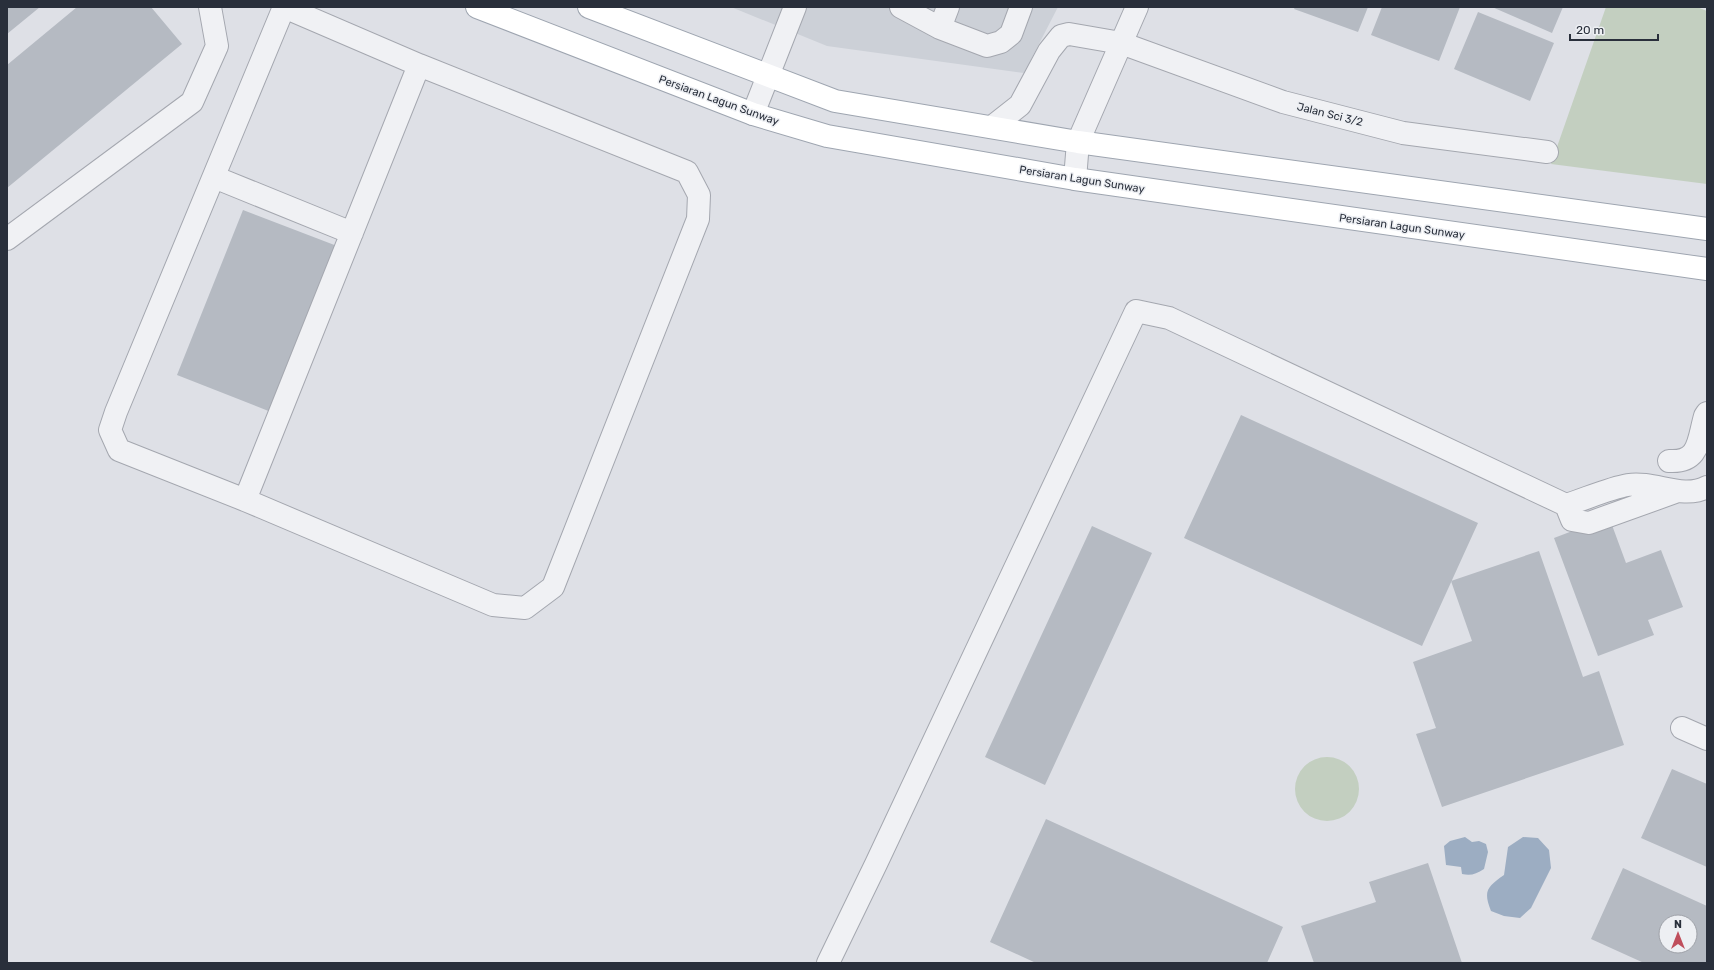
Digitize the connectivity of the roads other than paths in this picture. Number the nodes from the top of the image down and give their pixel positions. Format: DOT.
graph roads {
  1 [pos="210,7"];
  2 [pos="284,7"];
  3 [pos="477,7"];
  4 [pos="589,7"];
  5 [pos="795,7"];
  6 [pos="901,7"];
  7 [pos="948,7"];
  8 [pos="1021,7"];
  9 [pos="1137,7"];
  10 [pos="940,28"];
  11 [pos="1121,43"];
  12 [pos="419,65"];
  13 [pos="767,76"];
  14 [pos="753,114"];
  15 [pos="992,127"];
  16 [pos="1078,142"];
  17 [pos="1547,152"];
  18 [pos="214,176"];
  19 [pos="1076,180"];
  20 [pos="1707,229"];
  21 [pos="352,233"];
  22 [pos="7,239"];
  23 [pos="1707,269"];
  24 [pos="1707,413"];
  25 [pos="1669,461"];
  26 [pos="1707,487"];
  27 [pos="245,500"];
  28 [pos="1682,728"];
  29 [pos="1707,739"];
  30 [pos="828,963"];
  1 -- 22 [label="street"];
  2 -- 12 [label="street"];
  2 -- 18 [label="street"];
  3 -- 14 [label="main road, Persiaran Lagun Sunway"];
  4 -- 13 [label="main road"];
  5 -- 13 [label="street"];
  6 -- 10 [label="street"];
  7 -- 10 [label="street"];
  8 -- 10 [label="street"];
  9 -- 11 [label="street"];
  11 -- 15 [label="street, Jalan Sci 3/2"];
  11 -- 16 [label="street"];
  11 -- 17 [label="street, Jalan Sci 3/2"];
  12 -- 21 [label="street"];
  12 -- 27 [label="street"];
  13 -- 14 [label="street"];
  13 -- 15 [label="main road"];
  14 -- 19 [label="main road, Persiaran Lagun Sunway"];
  15 -- 16 [label="main road"];
  16 -- 19 [label="street"];
  16 -- 20 [label="main road"];
  18 -- 21 [label="street"];
  18 -- 27 [label="street"];
  19 -- 23 [label="main road, Persiaran Lagun Sunway"];
  21 -- 27 [label="street"];
  24 -- 25 [label="street"];
  26 -- 30 [label="street"];
  28 -- 29 [label="street"];
}
